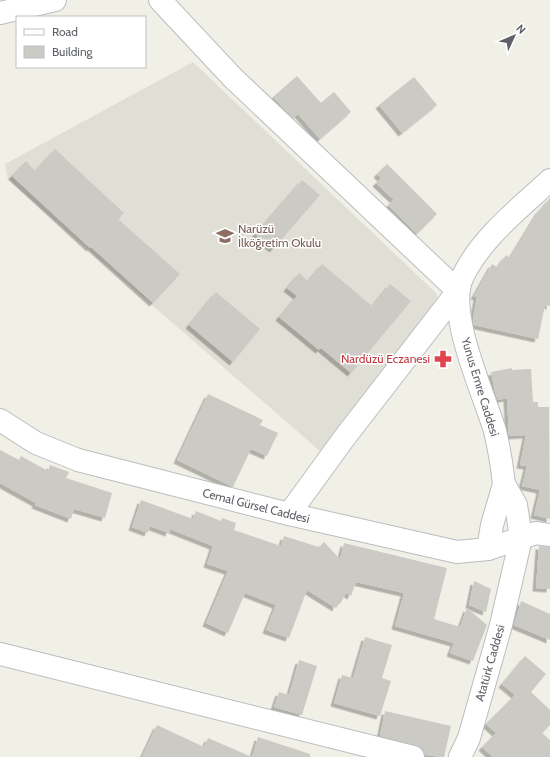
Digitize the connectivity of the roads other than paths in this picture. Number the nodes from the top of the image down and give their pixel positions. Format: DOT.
graph roads {
  1 [pos="55,0"];
  2 [pos="160,0"];
  3 [pos="0,12"];
  4 [pos="550,180"];
  5 [pos="458,290"];
  6 [pos="0,420"];
  7 [pos="504,484"];
  8 [pos="289,514"];
  9 [pos="550,535"];
  10 [pos="521,538"];
  11 [pos="488,549"];
  12 [pos="0,654"];
  13 [pos="412,757"];
  14 [pos="460,757"];
  1 -- 3 [label="street"];
  2 -- 5 [label="street"];
  4 -- 5 [label="street, Yunus Emre Caddesi"];
  5 -- 7 [label="street, Yunus Emre Caddesi"];
  5 -- 8 [label="street"];
  6 -- 8 [label="street, Cemal Gürsel Caddesi"];
  7 -- 10 [label="street"];
  7 -- 11 [label="street"];
  8 -- 11 [label="street, Cemal Gürsel Caddesi"];
  9 -- 10 [label="street, Cemal Gürsel Caddesi"];
  10 -- 11 [label="street, Cemal Gürsel Caddesi"];
  10 -- 14 [label="street, Atatürk Caddesi"];
  12 -- 13 [label="street"];
}
